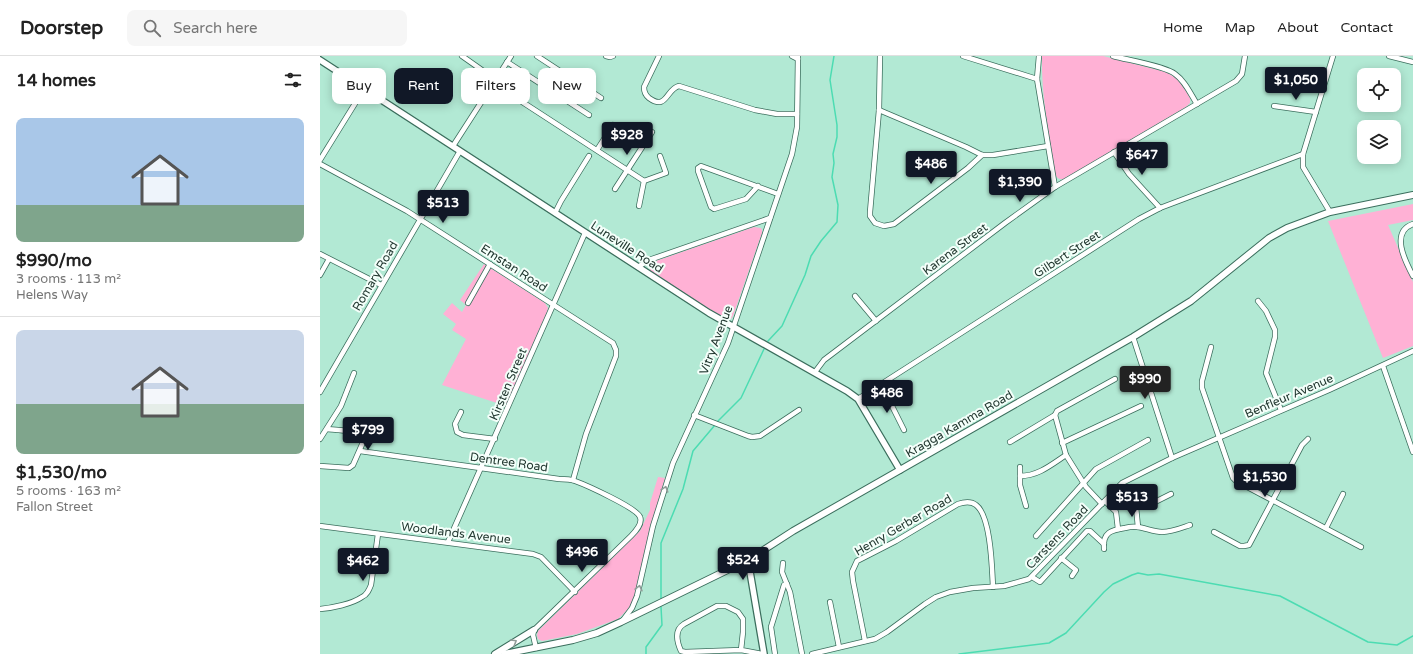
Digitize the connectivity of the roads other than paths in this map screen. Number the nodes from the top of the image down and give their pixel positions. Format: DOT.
graph roads {
  1 [pos="462,56"];
  2 [pos="511,56"];
  3 [pos="537,56"];
  4 [pos="606,56"];
  5 [pos="613,56"];
  6 [pos="659,56"];
  7 [pos="792,56"];
  8 [pos="880,56"];
  9 [pos="963,56"];
  10 [pos="1039,56"];
  11 [pos="1113,56"];
  12 [pos="1245,56"];
  13 [pos="1333,56"];
  14 [pos="1389,56"];
  15 [pos="798,58"];
  16 [pos="320,60"];
  17 [pos="507,62"];
  18 [pos="1413,62"];
  19 [pos="332,68"];
  20 [pos="480,68"];
  21 [pos="503,68"];
  22 [pos="555,68"];
  23 [pos="1037,79"];
  24 [pos="538,82"];
  25 [pos="596,95"];
  26 [pos="601,98"];
  27 [pos="386,103"];
  28 [pos="355,104"];
  29 [pos="480,104"];
  30 [pos="525,104"];
  31 [pos="572,104"];
  32 [pos="1196,104"];
  33 [pos="1274,106"];
  34 [pos="879,110"];
  35 [pos="1316,112"];
  36 [pos="797,114"];
  37 [pos="589,115"];
  38 [pos="613,125"];
  39 [pos="652,132"];
  40 [pos="453,146"];
  41 [pos="1048,146"];
  42 [pos="596,150"];
  43 [pos="460,151"];
  44 [pos="1114,152"];
  45 [pos="1303,154"];
  46 [pos="982,155"];
  47 [pos="589,156"];
  48 [pos="660,156"];
  49 [pos="320,160"];
  50 [pos="320,164"];
  51 [pos="627,170"];
  52 [pos="644,181"];
  53 [pos="758,186"];
  54 [pos="1055,187"];
  55 [pos="614,189"];
  56 [pos="778,194"];
  57 [pos="1413,195"];
  58 [pos="639,206"];
  59 [pos="1160,208"];
  60 [pos="1330,212"];
  61 [pos="555,213"];
  62 [pos="770,218"];
  63 [pos="420,219"];
  64 [pos="1413,224"];
  65 [pos="585,233"];
  66 [pos="320,254"];
  67 [pos="329,258"];
  68 [pos="490,264"];
  69 [pos="638,267"];
  70 [pos="320,276"];
  71 [pos="1413,276"];
  72 [pos="381,285"];
  73 [pos="855,296"];
  74 [pos="1258,301"];
  75 [pos="468,303"];
  76 [pos="553,304"];
  77 [pos="876,321"];
  78 [pos="733,327"];
  79 [pos="1133,337"];
  80 [pos="1211,347"];
  81 [pos="1413,351"];
  82 [pos="1383,366"];
  83 [pos="815,372"];
  84 [pos="354,373"];
  85 [pos="1115,379"];
  86 [pos="881,384"];
  87 [pos="320,392"];
  88 [pos="858,399"];
  89 [pos="1141,406"];
  90 [pos="800,410"];
  91 [pos="1281,410"];
  92 [pos="461,412"];
  93 [pos="694,415"];
  94 [pos="1056,415"];
  95 [pos="327,429"];
  96 [pos="904,430"];
  97 [pos="1219,438"];
  98 [pos="320,439"];
  99 [pos="495,439"];
  100 [pos="1308,439"];
  101 [pos="1148,440"];
  102 [pos="1010,442"];
  103 [pos="1062,443"];
  104 [pos="360,451"];
  105 [pos="1413,452"];
  106 [pos="1066,455"];
  107 [pos="1172,458"];
  108 [pos="320,466"];
  109 [pos="1020,467"];
  110 [pos="481,469"];
  111 [pos="900,470"];
  112 [pos="1020,476"];
  113 [pos="573,480"];
  114 [pos="1084,483"];
  115 [pos="1134,487"];
  116 [pos="1171,494"];
  117 [pos="1343,494"];
  118 [pos="1273,501"];
  119 [pos="1103,503"];
  120 [pos="1026,506"];
  121 [pos="1136,506"];
  122 [pos="1190,525"];
  123 [pos="320,526"];
  124 [pos="1138,527"];
  125 [pos="1326,528"];
  126 [pos="1118,529"];
  127 [pos="1214,532"];
  128 [pos="378,534"];
  129 [pos="1036,536"];
  130 [pos="448,542"];
  131 [pos="1361,547"];
  132 [pos="1061,558"];
  133 [pos="748,560"];
  134 [pos="783,563"];
  135 [pos="1032,576"];
  136 [pos="1072,576"];
  137 [pos="787,584"];
  138 [pos="993,587"];
  139 [pos="575,592"];
  140 [pos="830,602"];
  141 [pos="320,609"];
  142 [pos="621,622"];
  143 [pos="534,630"];
  144 [pos="865,641"];
  145 [pos="536,648"];
  146 [pos="839,648"];
  147 [pos="741,650"];
  148 [pos="495,654"];
  149 [pos="504,654"];
  150 [pos="763,654"];
  151 [pos="775,654"];
  152 [pos="802,654"];
  153 [pos="812,654"];
  1 -- 20 [label="street"];
  2 -- 17 [label="street"];
  3 -- 22 [label="street"];
  4 -- 5 [label="street"];
  6 -- 36 [label="street"];
  7 -- 15 [label="street"];
  8 -- 34 [label="street"];
  9 -- 23 [label="street"];
  10 -- 23 [label="street"];
  11 -- 32 [label="street"];
  12 -- 32 [label="street, Karena Street"];
  13 -- 35 [label="street"];
  14 -- 18 [label="street"];
  15 -- 36 [label="street, Vitry Avenue"];
  16 -- 19 [label="street, Luneville Road"];
  17 -- 21 [label="street"];
  17 -- 24 [label="street"];
  23 -- 41 [label="street"];
  25 -- 26 [label="street"];
  27 -- 40 [label="street, Luneville Road"];
  28 -- 49 [label="street"];
  29 -- 40 [label="street"];
  30 -- 42 [label="street"];
  31 -- 37 [label="street"];
  32 -- 44 [label="street, Karena Street"];
  33 -- 35 [label="street"];
  34 -- 46 [label="street"];
  34 -- 46 [label="street"];
  35 -- 45 [label="street"];
  36 -- 56 [label="street, Vitry Avenue"];
  38 -- 42 [label="street"];
  39 -- 51 [label="street"];
  40 -- 43 [label="street, Luneville Road"];
  41 -- 46 [label="street"];
  41 -- 54 [label="street"];
  42 -- 51 [label="street"];
  43 -- 61 [label="street, Luneville Road"];
  43 -- 63 [label="street, Romary Road"];
  44 -- 54 [label="street, Karena Street"];
  44 -- 59 [label="street"];
  45 -- 59 [label="street, Gilbert Street"];
  45 -- 60 [label="street"];
  47 -- 61 [label="street"];
  48 -- 52 [label="street"];
  50 -- 63 [label="street, Emstan Road"];
  51 -- 52 [label="street"];
  51 -- 55 [label="street"];
  52 -- 58 [label="street"];
  53 -- 53 [label="street"];
  53 -- 56 [label="street"];
  54 -- 77 [label="street, Karena Street"];
  56 -- 62 [label="street, Vitry Avenue"];
  57 -- 60 [label="main road, Kragga Kamma Road"];
  59 -- 86 [label="street, Gilbert Street"];
  60 -- 79 [label="main road, Kragga Kamma Road"];
  61 -- 65 [label="street, Luneville Road"];
  62 -- 69 [label="street"];
  62 -- 78 [label="street, Vitry Avenue"];
  63 -- 68 [label="street, Emstan Road"];
  63 -- 72 [label="street, Romary Road"];
  64 -- 71 [label="street"];
  65 -- 69 [label="street, Luneville Road"];
  65 -- 76 [label="street, Kirsten Street"];
  66 -- 67 [label="street"];
  67 -- 70 [label="street"];
  67 -- 72 [label="street"];
  68 -- 75 [label="street"];
  68 -- 76 [label="street, Emstan Road"];
  69 -- 78 [label="street, Luneville Road"];
  72 -- 87 [label="street, Romary Road"];
  73 -- 77 [label="street"];
  74 -- 91 [label="street"];
  76 -- 99 [label="street, Kirsten Street"];
  76 -- 113 [label="street, Emstan Road"];
  77 -- 83 [label="street, Karena Street"];
  78 -- 83 [label="street, Luneville Road"];
  78 -- 93 [label="street, Vitry Avenue"];
  79 -- 107 [label="street"];
  79 -- 111 [label="main road, Kragga Kamma Road"];
  80 -- 97 [label="street"];
  81 -- 82 [label="street, Benfleur Avenue"];
  82 -- 91 [label="street, Benfleur Avenue"];
  82 -- 105 [label="street"];
  83 -- 88 [label="street, Luneville Road"];
  84 -- 95 [label="street"];
  85 -- 94 [label="street"];
  86 -- 88 [label="street, Gilbert Street"];
  86 -- 96 [label="street"];
  88 -- 111 [label="street, Luneville Road"];
  89 -- 103 [label="street"];
  90 -- 93 [label="street"];
  91 -- 97 [label="street, Benfleur Avenue"];
  92 -- 99 [label="street"];
  142 -- 93 [label="street, Vitry Avenue, one-way"];
  94 -- 102 [label="street"];
  94 -- 103 [label="street"];
  95 -- 98 [label="street"];
  95 -- 104 [label="street"];
  97 -- 107 [label="street, Benfleur Avenue"];
  97 -- 118 [label="street"];
  99 -- 110 [label="street, Kirsten Street"];
  100 -- 118 [label="street"];
  101 -- 114 [label="street"];
  103 -- 106 [label="street"];
  104 -- 108 [label="street"];
  104 -- 110 [label="street, Dentree Road"];
  106 -- 112 [label="street"];
  106 -- 114 [label="street"];
  107 -- 119 [label="street, Carstens Road"];
  109 -- 112 [label="street"];
  110 -- 113 [label="street, Dentree Road"];
  110 -- 130 [label="street, Kirsten Street"];
  111 -- 133 [label="main road, Kragga Kamma Road"];
  112 -- 120 [label="street"];
  113 -- 139 [label="street, Dentree Road"];
  114 -- 119 [label="street"];
  114 -- 129 [label="street"];
  115 -- 121 [label="street"];
  116 -- 121 [label="street"];
  117 -- 125 [label="street"];
  118 -- 125 [label="street"];
  118 -- 127 [label="street"];
  119 -- 126 [label="street"];
  119 -- 135 [label="street, Carstens Road"];
  121 -- 124 [label="street"];
  122 -- 124 [label="street"];
  123 -- 128 [label="street, Woodlands Avenue"];
  124 -- 126 [label="street"];
  125 -- 131 [label="street"];
  126 -- 132 [label="street"];
  128 -- 130 [label="street, Woodlands Avenue"];
  128 -- 141 [label="street"];
  130 -- 139 [label="street, Woodlands Avenue"];
  132 -- 135 [label="street"];
  132 -- 136 [label="street"];
  133 -- 142 [label="main road, Kragga Kamma Road"];
  133 -- 150 [label="street"];
  134 -- 137 [label="street"];
  135 -- 138 [label="street, Carstens Road"];
  137 -- 151 [label="street"];
  137 -- 152 [label="street"];
  138 -- 144 [label="street, Carstens Road"];
  138 -- 144 [label="street, Henry Gerber Road"];
  139 -- 143 [label="street"];
  140 -- 146 [label="street"];
  142 -- 145 [label="main road, Kragga Kamma Road"];
  143 -- 145 [label="street"];
  148 -- 143 [label="main road, one-way"];
  144 -- 146 [label="street, Carstens Road"];
  145 -- 149 [label="main road, Kragga Kamma Road"];
  146 -- 153 [label="street, Carstens Road"];
  147 -- 147 [label="street"];
  147 -- 150 [label="street"];
}
